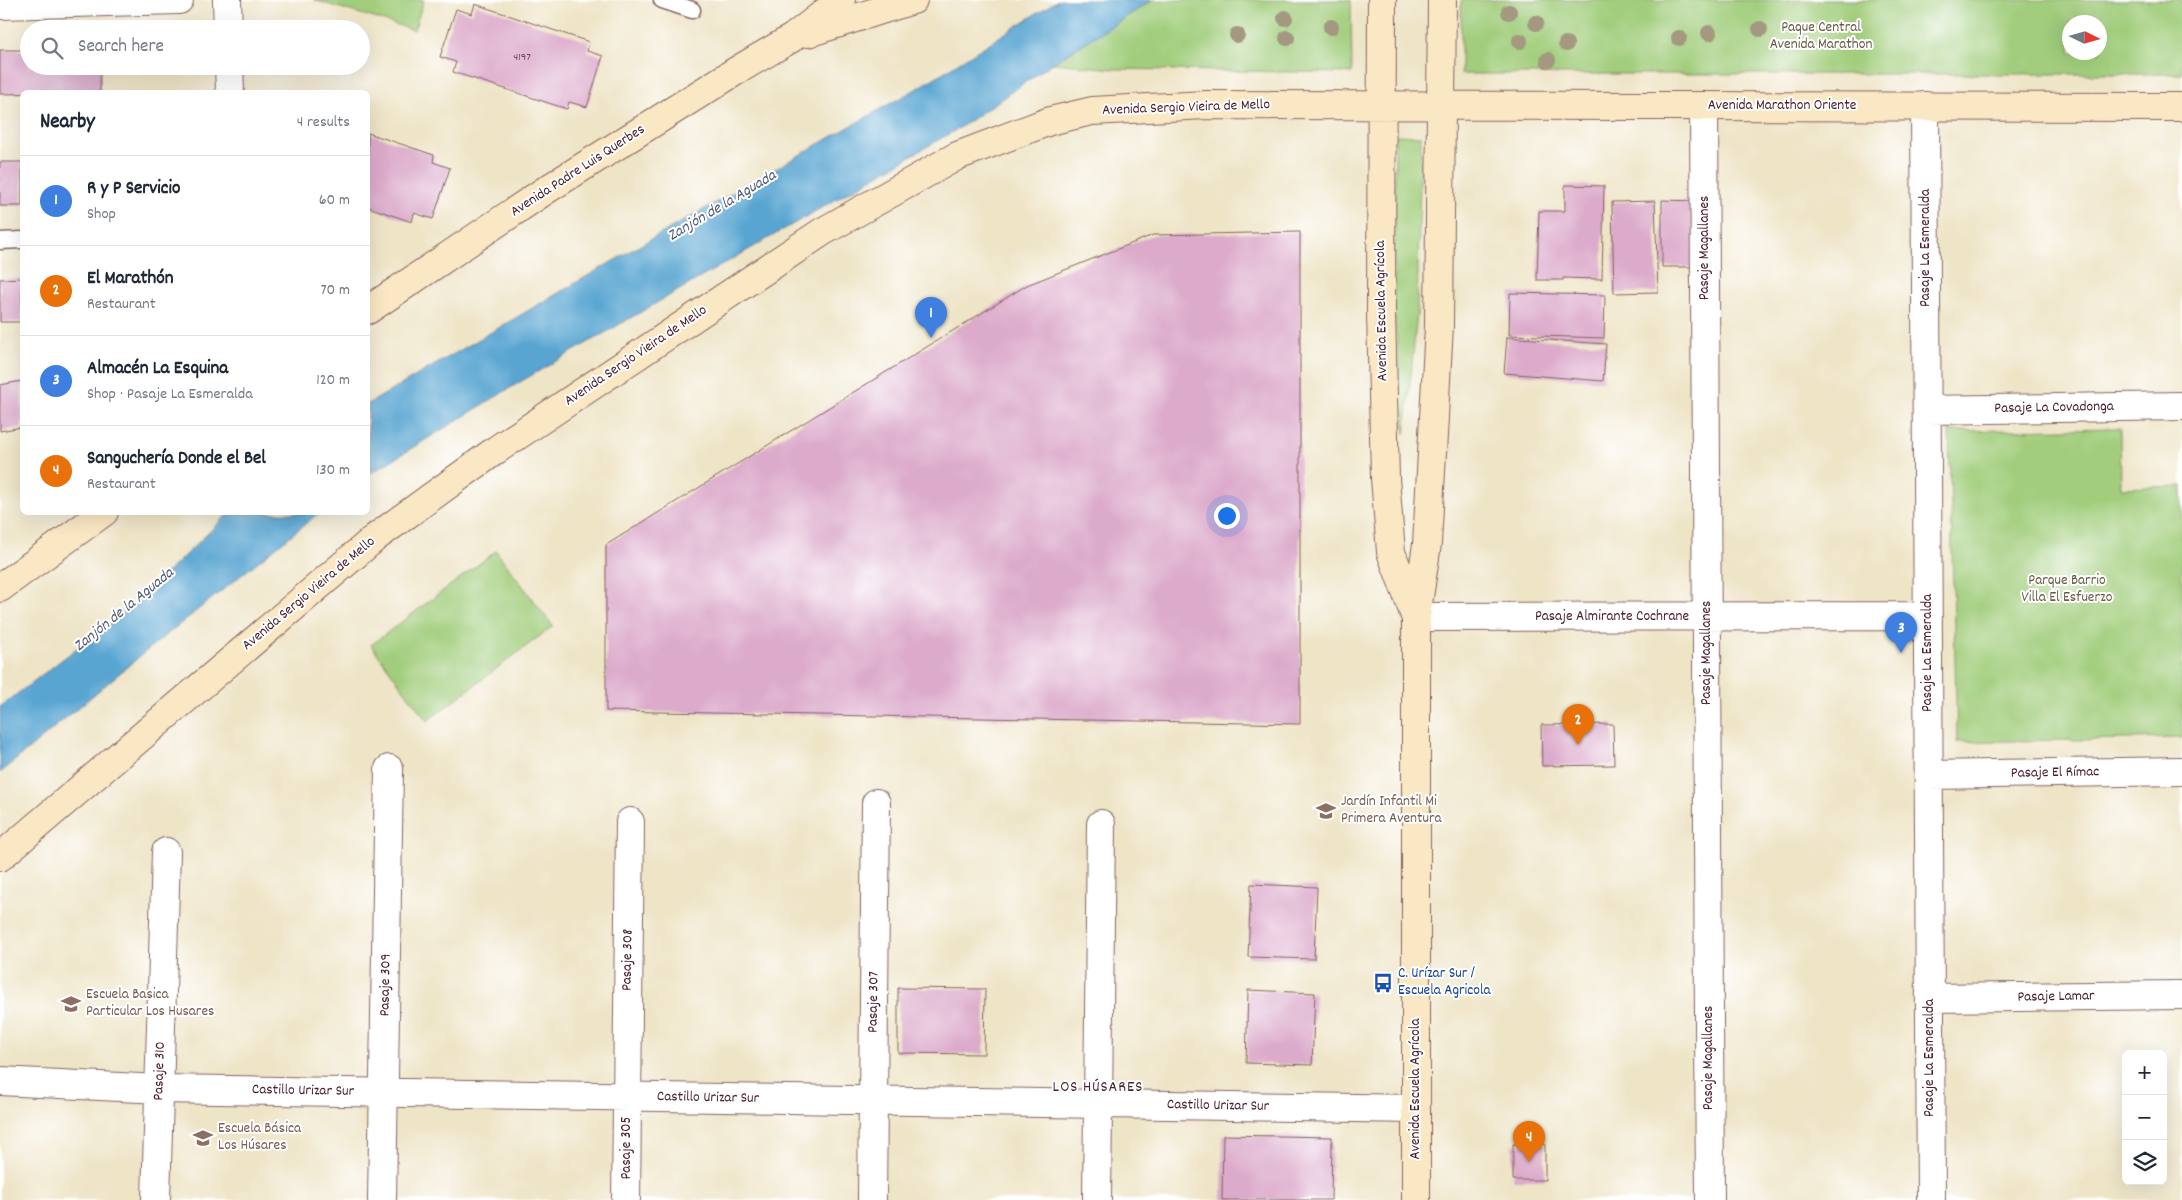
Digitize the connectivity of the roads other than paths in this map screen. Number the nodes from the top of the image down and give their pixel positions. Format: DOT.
graph roads {
  1 [pos="179,0"];
  2 [pos="227,0"];
  3 [pos="662,0"];
  4 [pos="841,0"];
  5 [pos="913,0"];
  6 [pos="1382,0"];
  7 [pos="1442,0"];
  8 [pos="0,5"];
  9 [pos="692,10"];
  10 [pos="228,20"];
  11 [pos="792,38"];
  12 [pos="229,75"];
  13 [pos="230,90"];
  14 [pos="1382,105"];
  15 [pos="1441,105"];
  16 [pos="1704,106"];
  17 [pos="1925,106"];
  18 [pos="2182,107"];
  19 [pos="0,240"];
  20 [pos="20,240"];
  21 [pos="370,309"];
  22 [pos="2182,406"];
  23 [pos="1926,410"];
  24 [pos="100,515"];
  25 [pos="0,588"];
  26 [pos="1707,616"];
  27 [pos="1928,616"];
  28 [pos="1416,617"];
  29 [pos="390,770"];
  30 [pos="2182,771"];
  31 [pos="1929,775"];
  32 [pos="876,803"];
  33 [pos="630,822"];
  34 [pos="1101,824"];
  35 [pos="166,852"];
  36 [pos="0,857"];
  37 [pos="2182,995"];
  38 [pos="1930,998"];
  39 [pos="0,1081"];
  40 [pos="160,1089"];
  41 [pos="384,1092"];
  42 [pos="627,1097"];
  43 [pos="873,1101"];
  44 [pos="1098,1104"];
  45 [pos="1416,1109"];
  46 [pos="156,1200"];
  47 [pos="382,1200"];
  48 [pos="626,1200"];
  49 [pos="872,1200"];
  50 [pos="1097,1200"];
  51 [pos="1416,1200"];
  52 [pos="1710,1200"];
  53 [pos="1931,1200"];
  1 -- 8 [label="street"];
  2 -- 10 [label="street"];
  3 -- 9 [label="lane"];
  4 -- 11 [label="main road"];
  5 -- 11 [label="main road"];
  6 -- 14 [label="main road, Avenida Escuela Agrícola"];
  7 -- 15 [label="main road, Avenida Escuela Agrícola"];
  11 -- 21 [label="main road, Avenida Padre Luis Querbes"];
  12 -- 13 [label="street"];
  14 -- 15 [label="main road, Avenida Marathon Oriente"];
  14 -- 28 [label="main road, Avenida Escuela Agrícola"];
  14 -- 36 [label="main road, Avenida Sergio Vieira de Mello"];
  15 -- 16 [label="main road, Avenida Marathon Oriente"];
  15 -- 28 [label="main road, Avenida Escuela Agrícola"];
  16 -- 17 [label="main road, Avenida Marathon Oriente"];
  16 -- 26 [label="street, Pasaje Magallanes"];
  17 -- 18 [label="main road, Avenida Marathon Oriente"];
  17 -- 23 [label="street, Pasaje La Esmeralda"];
  19 -- 20 [label="lane"];
  22 -- 23 [label="street, Pasaje La Covadonga"];
  23 -- 27 [label="street, Pasaje La Esmeralda"];
  24 -- 25 [label="main road"];
  26 -- 27 [label="street, Pasaje Almirante Cochrane"];
  26 -- 28 [label="street, Pasaje Almirante Cochrane"];
  26 -- 52 [label="street, Pasaje Magallanes"];
  27 -- 31 [label="street, Pasaje La Esmeralda"];
  28 -- 45 [label="main road, Avenida Escuela Agrícola"];
  29 -- 41 [label="street, Pasaje 309"];
  30 -- 31 [label="street, Pasaje El Rímac"];
  31 -- 38 [label="street, Pasaje La Esmeralda"];
  32 -- 43 [label="street, Pasaje 307"];
  33 -- 42 [label="street, Pasaje 308"];
  34 -- 44 [label="street"];
  35 -- 40 [label="street, Pasaje 310"];
  37 -- 38 [label="street, Pasaje Lamar"];
  38 -- 53 [label="street, Pasaje La Esmeralda"];
  39 -- 40 [label="street, Castillo Urizar Sur"];
  40 -- 41 [label="street, Castillo Urizar Sur"];
  40 -- 46 [label="street, Pasaje 310"];
  41 -- 42 [label="street, Castillo Urizar Sur"];
  41 -- 47 [label="street, Pasaje 309"];
  42 -- 43 [label="street, Castillo Urizar Sur"];
  42 -- 48 [label="street, Pasaje 305"];
  43 -- 44 [label="street, Castillo Urizar Sur"];
  43 -- 49 [label="street, Pasaje 307"];
  44 -- 45 [label="street, Castillo Urizar Sur"];
  44 -- 50 [label="street"];
  45 -- 51 [label="main road, Avenida Escuela Agrícola"];
}
